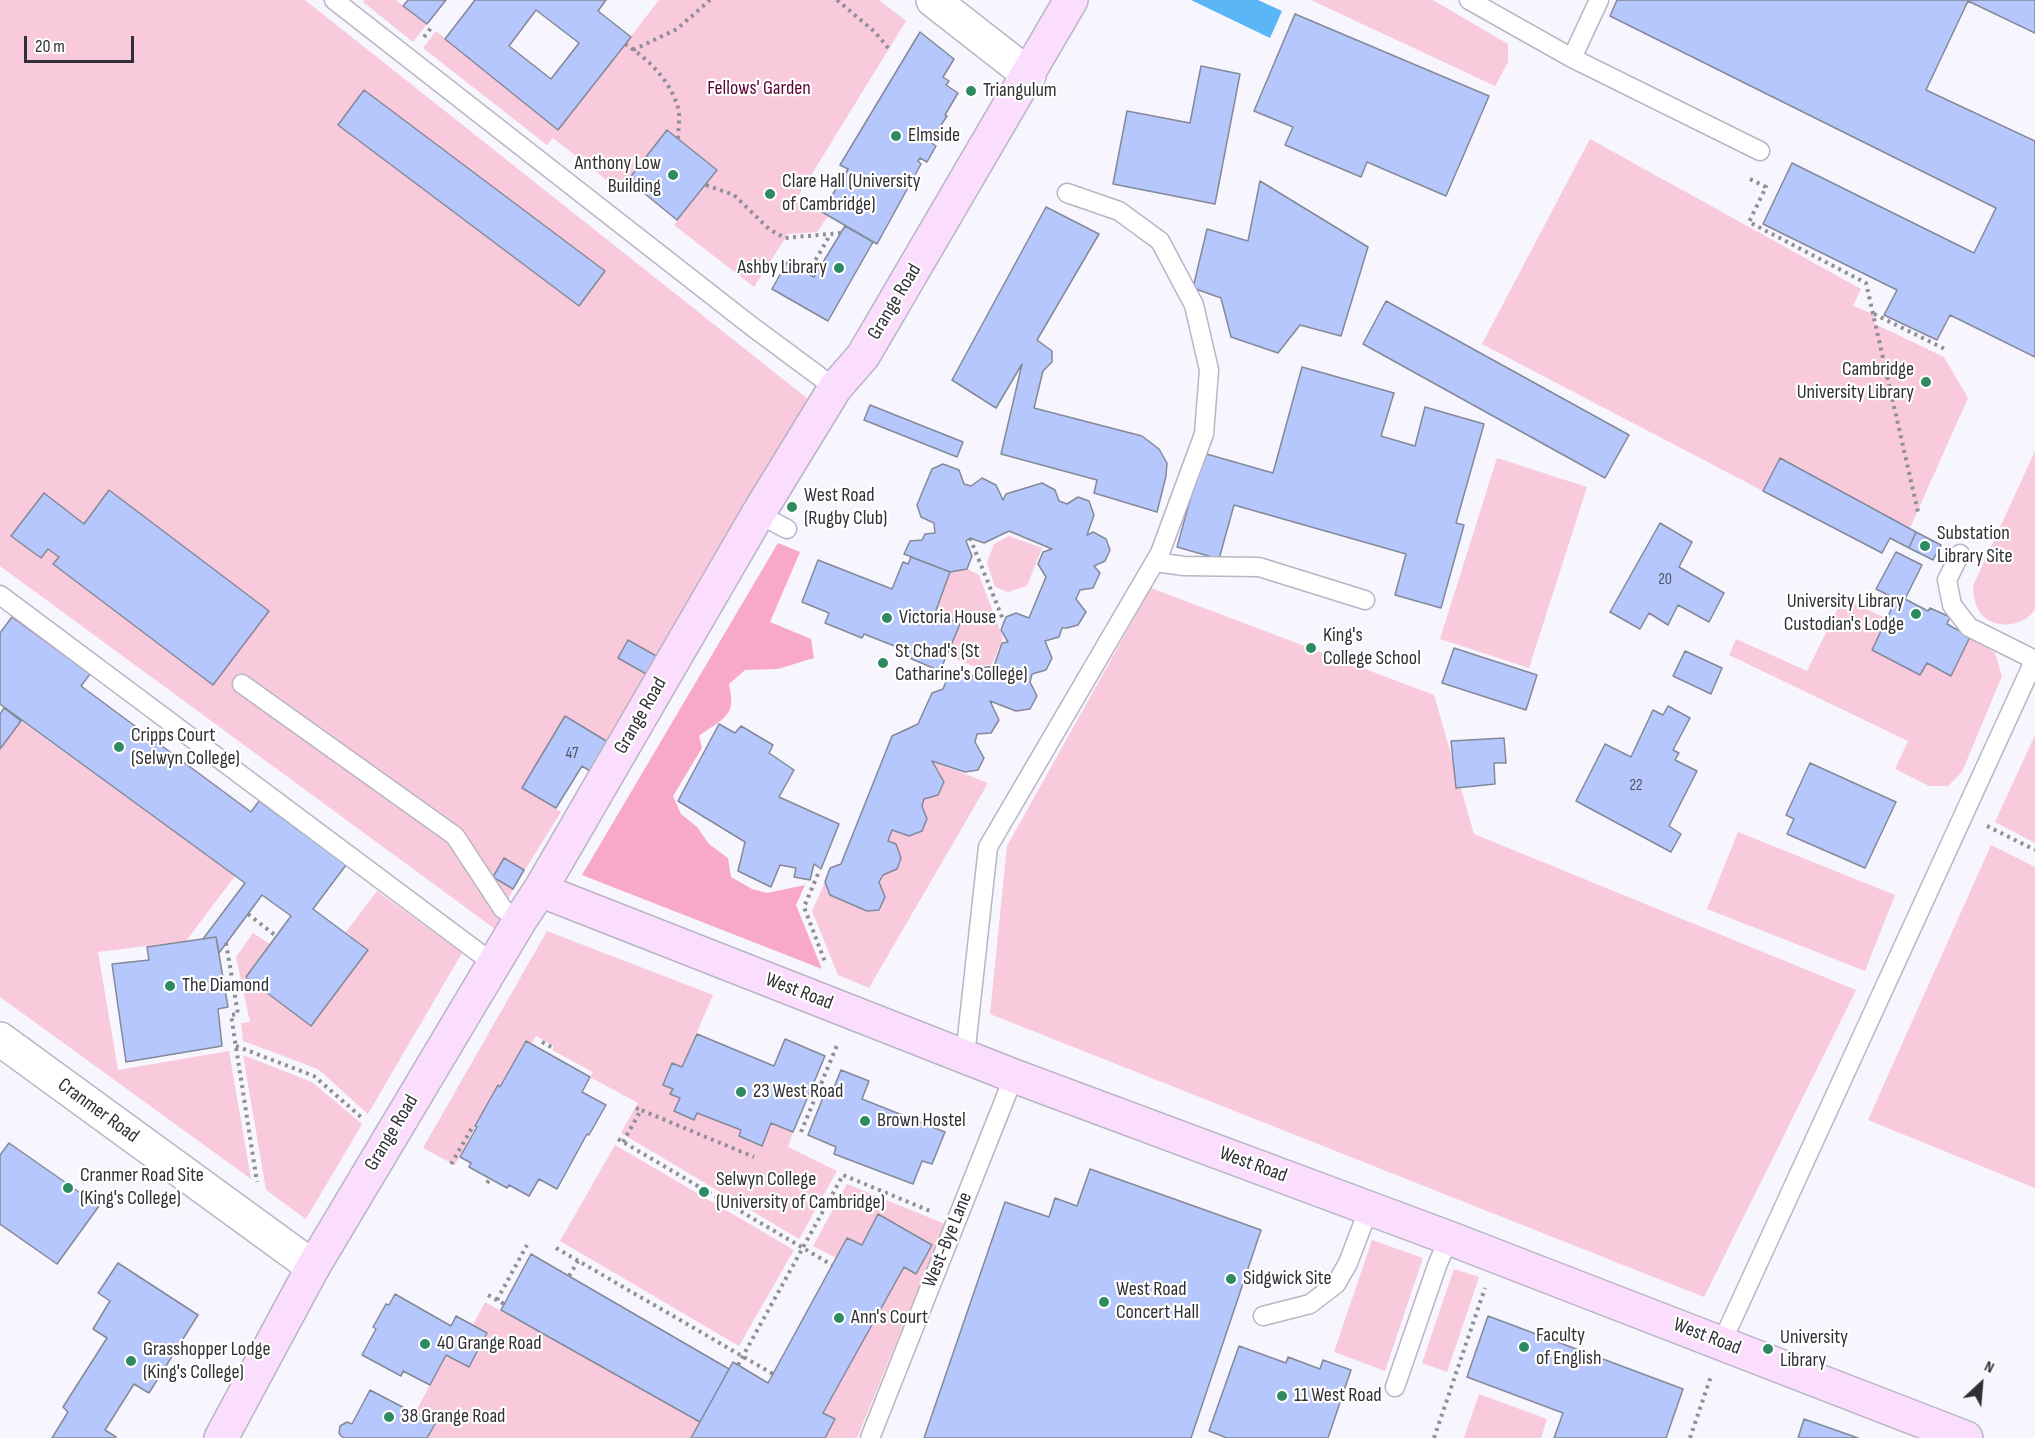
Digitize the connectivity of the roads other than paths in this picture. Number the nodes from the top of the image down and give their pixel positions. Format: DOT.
graph roads {
  1 [pos="334,0"];
  2 [pos="933,0"];
  3 [pos="1071,0"];
  4 [pos="1599,0"];
  5 [pos="1480,3"];
  6 [pos="1572,58"];
  7 [pos="1029,75"];
  8 [pos="1760,151"];
  9 [pos="1067,192"];
  10 [pos="835,388"];
  11 [pos="758,514"];
  12 [pos="787,529"];
  13 [pos="1960,554"];
  14 [pos="1155,562"];
  15 [pos="0,595"];
  16 [pos="1365,600"];
  17 [pos="2035,659"];
  18 [pos="242,684"];
  19 [pos="540,890"];
  20 [pos="520,920"];
  21 [pos="494,963"];
  22 [pos="0,1039"];
  23 [pos="965,1056"];
  24 [pos="1014,1076"];
  25 [pos="1369,1208"];
  26 [pos="1449,1238"];
  27 [pos="313,1267"];
  28 [pos="1263,1316"];
  29 [pos="1722,1342"];
  30 [pos="1395,1387"];
  31 [pos="221,1438"];
  32 [pos="870,1438"];
  33 [pos="1966,1438"];
  1 -- 10 [label="lane"];
  2 -- 7 [label="street"];
  3 -- 7 [label="street, Grange Road"];
  4 -- 6 [label="lane"];
  5 -- 6 [label="lane"];
  6 -- 8 [label="lane"];
  7 -- 10 [label="street, Grange Road"];
  9 -- 14 [label="lane"];
  10 -- 11 [label="street, Grange Road"];
  11 -- 12 [label="lane"];
  11 -- 19 [label="street, Grange Road"];
  13 -- 17 [label="lane"];
  14 -- 16 [label="lane"];
  14 -- 23 [label="lane"];
  15 -- 21 [label="lane"];
  17 -- 29 [label="lane"];
  18 -- 20 [label="lane"];
  19 -- 20 [label="street, Grange Road"];
  19 -- 23 [label="street, West Road"];
  20 -- 21 [label="street, Grange Road"];
  21 -- 27 [label="street, Grange Road"];
  22 -- 27 [label="street, Cranmer Road"];
  23 -- 24 [label="street, West Road"];
  24 -- 25 [label="street, West Road"];
  24 -- 32 [label="lane, West-Bye Lane"];
  25 -- 26 [label="street, West Road"];
  25 -- 28 [label="lane"];
  26 -- 29 [label="street, West Road"];
  26 -- 30 [label="lane"];
  27 -- 31 [label="street, Grange Road"];
  29 -- 33 [label="street, West Road"];
}
